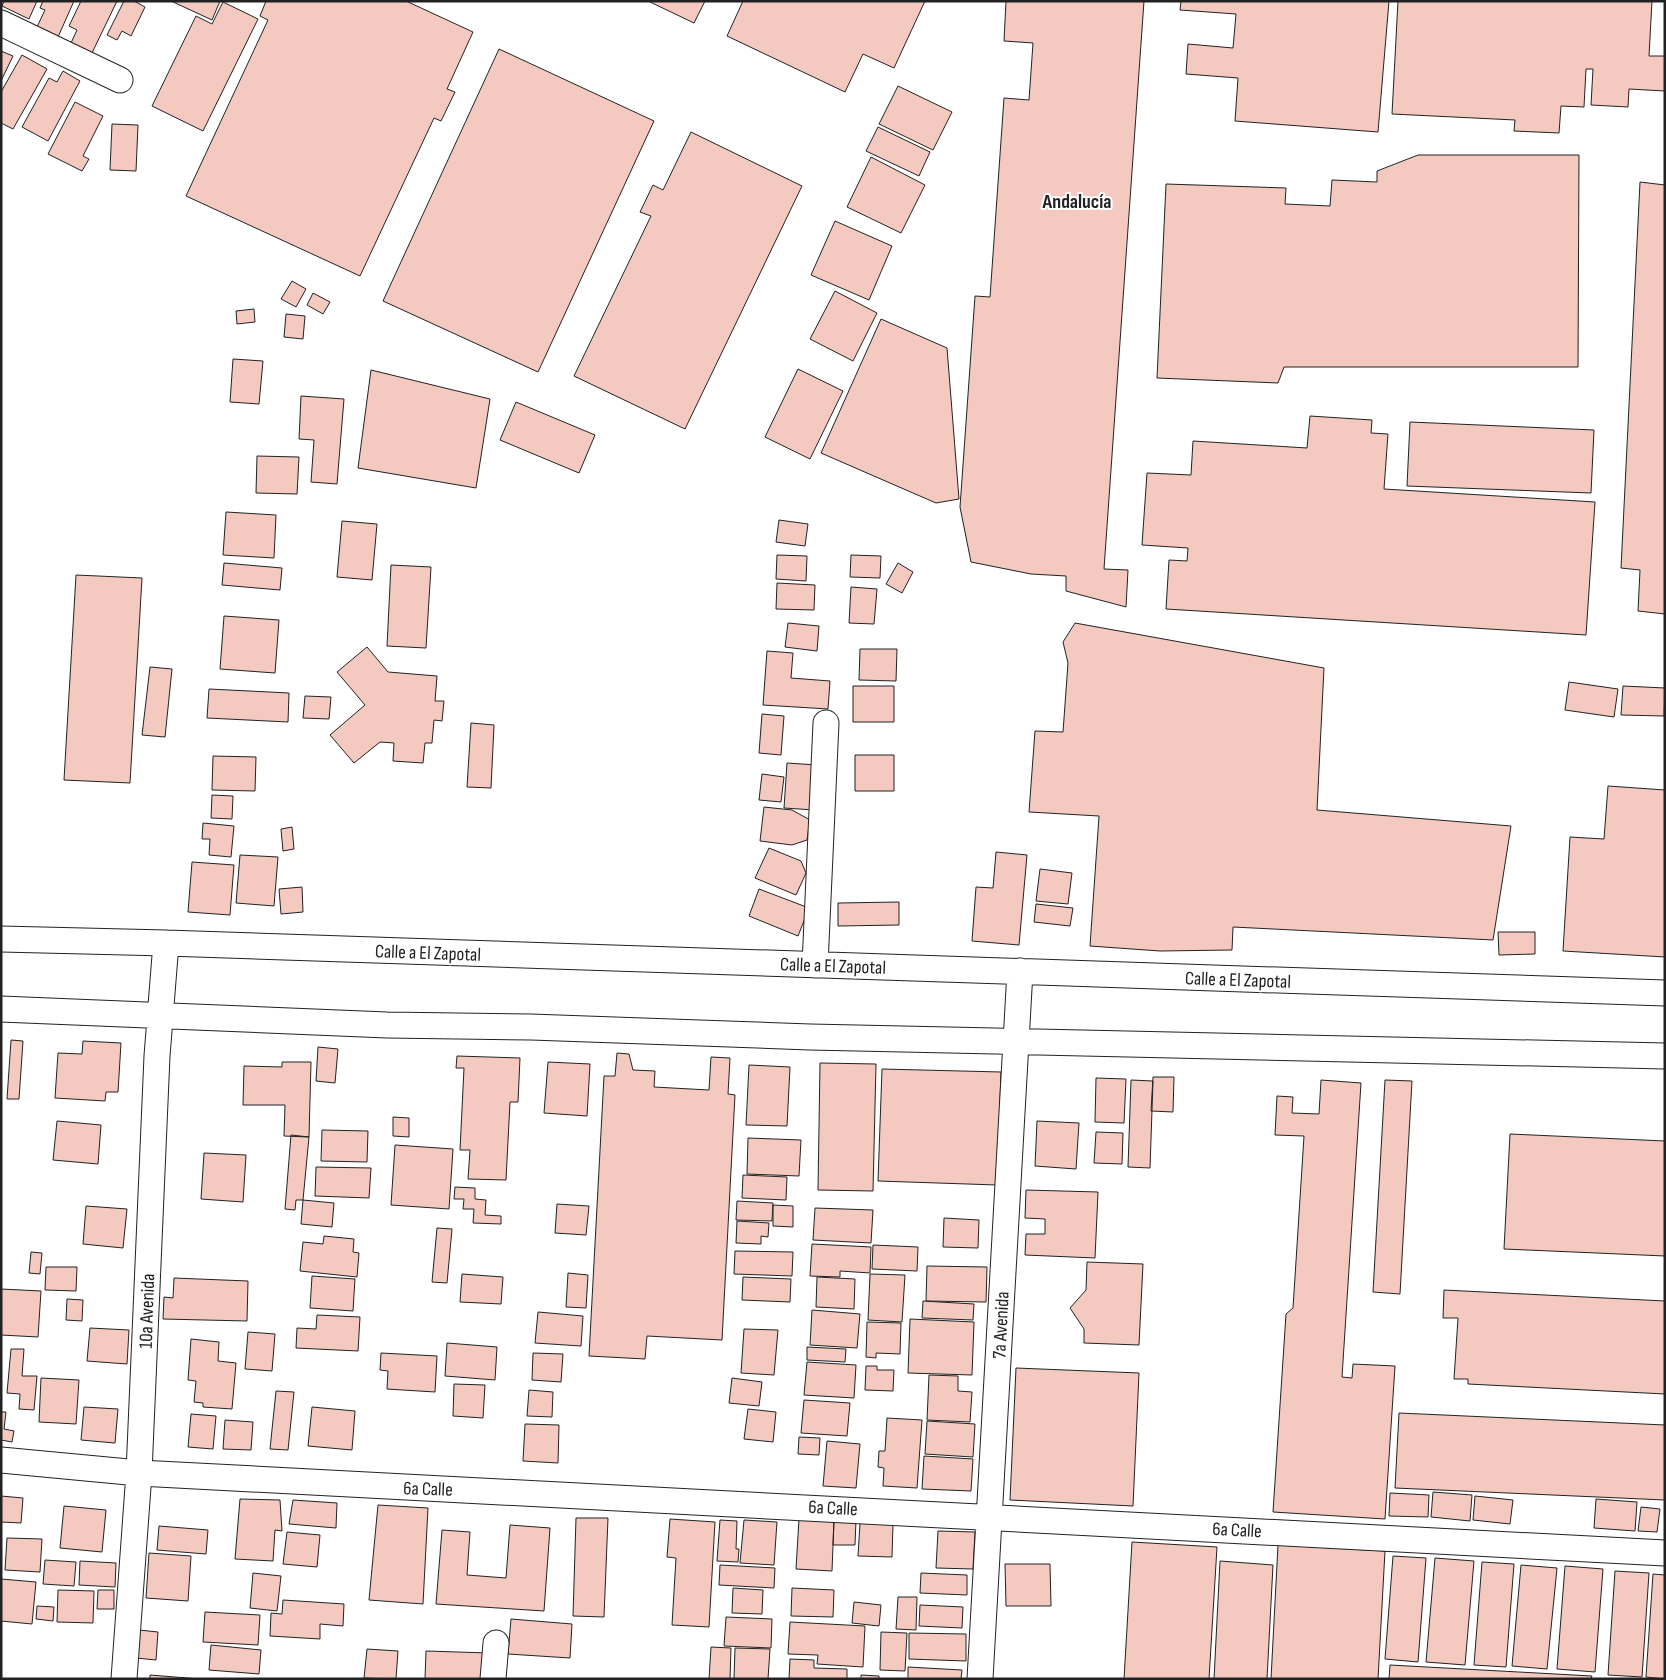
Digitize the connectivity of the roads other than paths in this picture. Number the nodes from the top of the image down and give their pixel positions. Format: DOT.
graph roads {
  1 [pos="1,23"];
  2 [pos="120,80"];
  3 [pos="826,723"];
  4 [pos="1,939"];
  5 [pos="166,942"];
  6 [pos="815,965"];
  7 [pos="1020,971"];
  8 [pos="1665,993"];
  9 [pos="1,1009"];
  10 [pos="160,1017"];
  11 [pos="1016,1042"];
  12 [pos="1665,1056"];
  13 [pos="1,1460"];
  14 [pos="139,1473"];
  15 [pos="989,1516"];
  16 [pos="1665,1553"];
  17 [pos="496,1643"];
  18 [pos="124,1679"];
  19 [pos="494,1679"];
  20 [pos="980,1679"];
  1 -- 2 [label="street"];
  3 -- 6 [label="street"];
  4 -- 5 [label="street, Calle a El Zapotal"];
  5 -- 6 [label="street, Calle a El Zapotal"];
  5 -- 10 [label="street, 10a Avenida"];
  6 -- 7 [label="street, Calle a El Zapotal"];
  7 -- 8 [label="street, Calle a El Zapotal"];
  7 -- 11 [label="street, 7a Avenida"];
  9 -- 10 [label="street"];
  10 -- 11 [label="street"];
  10 -- 14 [label="street, 10a Avenida"];
  11 -- 12 [label="street"];
  11 -- 15 [label="street, 7a Avenida"];
  13 -- 14 [label="street, 6a Calle"];
  14 -- 15 [label="street, 6a Calle"];
  14 -- 18 [label="street, 10a Avenida"];
  15 -- 16 [label="street, 6a Calle"];
  15 -- 20 [label="street, 7a Avenida"];
  17 -- 19 [label="street"];
}
